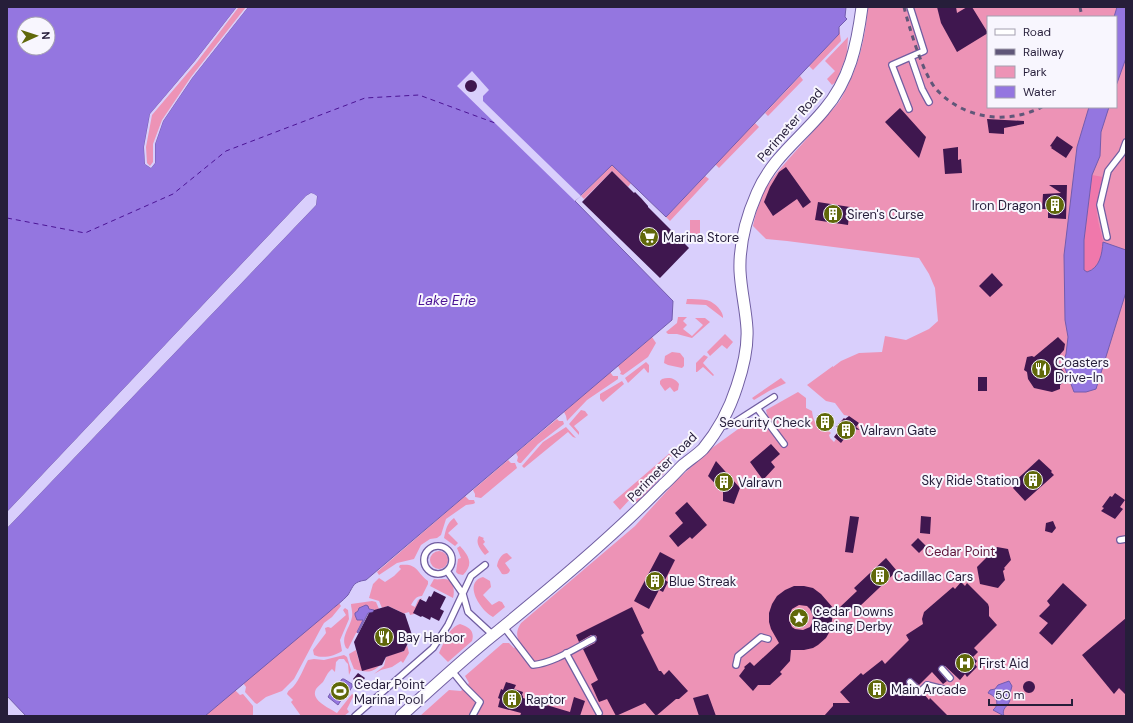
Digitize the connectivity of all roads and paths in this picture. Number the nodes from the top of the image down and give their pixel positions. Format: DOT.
graph roads {
  1 [pos="862,7"];
  2 [pos="910,7"];
  3 [pos="911,57"];
  4 [pos="929,102"];
  5 [pos="909,109"];
  6 [pos="1126,142"];
  7 [pos="1107,237"];
  8 [pos="774,397"];
  9 [pos="757,408"];
  10 [pos="718,428"];
  11 [pos="784,444"];
  12 [pos="485,565"];
  13 [pos="447,571"];
  14 [pos="463,594"];
  15 [pos="504,627"];
  16 [pos="493,635"];
  17 [pos="593,639"];
  18 [pos="768,639"];
  19 [pos="566,653"];
  20 [pos="736,665"];
  21 [pos="942,669"];
  22 [pos="452,671"];
  23 [pos="950,678"];
  24 [pos="910,682"];
  25 [pos="942,689"];
  26 [pos="600,713"];
  27 [pos="473,715"];
  28 [pos="355,716"];
  29 [pos="401,716"];
  1 -- 10 [label="street, Perimeter Road"];
  2 -- 3 [label="lane"];
  3 -- 4 [label="lane"];
  3 -- 5 [label="lane"];
  6 -- 7 [label="lane"];
  8 -- 9 [label="lane"];
  9 -- 10 [label="lane"];
  9 -- 11 [label="lane"];
  10 -- 15 [label="street, Perimeter Road"];
  12 -- 14 [label="lane"];
  13 -- 13 [label="lane"];
  13 -- 14 [label="lane"];
  14 -- 16 [label="lane"];
  14 -- 28 [label="lane"];
  15 -- 16 [label="street, Perimeter Road"];
  15 -- 19 [label="lane"];
  16 -- 22 [label="street, Perimeter Road"];
  17 -- 19 [label="lane"];
  18 -- 20 [label="lane"];
  19 -- 26 [label="lane"];
  21 -- 23 [label="lane"];
  22 -- 27 [label="lane"];
  22 -- 29 [label="street, Perimeter Road"];
  24 -- 25 [label="lane"];
}
